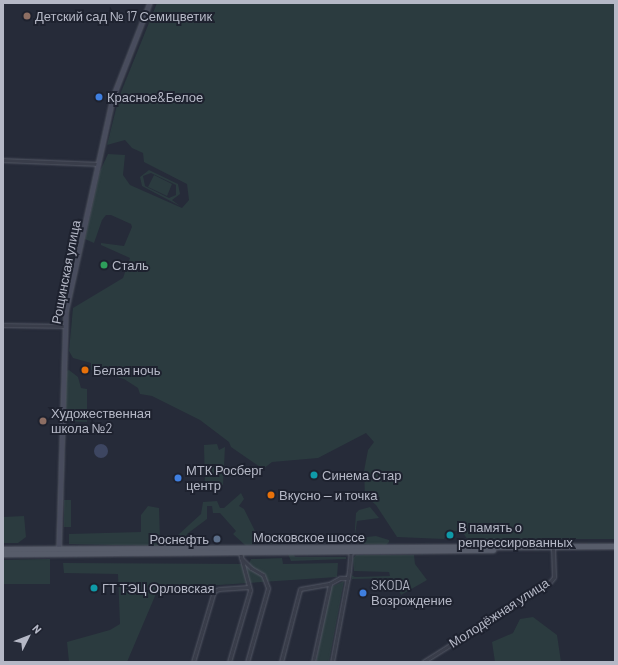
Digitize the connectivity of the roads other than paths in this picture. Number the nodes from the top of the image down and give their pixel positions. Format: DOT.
graph roads {
  1 [pos="150,3"];
  2 [pos="3,160"];
  3 [pos="98,164"];
  4 [pos="3,325"];
  5 [pos="65,326"];
  6 [pos="59,548"];
  7 [pos="553,548"];
  8 [pos="615,548"];
  9 [pos="3,549"];
  10 [pos="351,550"];
  11 [pos="3,554"];
  12 [pos="59,554"];
  13 [pos="241,555"];
  14 [pos="348,578"];
  15 [pos="330,584"];
  16 [pos="249,587"];
  17 [pos="194,662"];
  18 [pos="229,662"];
  19 [pos="247,662"];
  20 [pos="281,662"];
  21 [pos="313,662"];
  22 [pos="332,662"];
  23 [pos="423,662"];
  1 -- 3 [label="main road, Рощинская улица"];
  2 -- 3 [label="street"];
  3 -- 5 [label="main road, Рощинская улица"];
  4 -- 5 [label="street"];
  5 -- 6 [label="main road, Рощинская улица"];
  6 -- 9 [label="main road, Московское шоссе"];
  6 -- 10 [label="main road, Московское шоссе"];
  6 -- 12 [label="main road, Рощинская улица"];
  7 -- 8 [label="main road, Московское шоссе"];
  7 -- 10 [label="main road, Московское шоссе"];
  7 -- 23 [label="street, Молодёжная улица"];
  10 -- 13 [label="main road, Московское шоссе"];
  10 -- 14 [label="street"];
  11 -- 12 [label="main road, Московское шоссе"];
  12 -- 13 [label="main road, Московское шоссе"];
  13 -- 16 [label="street"];
  13 -- 19 [label="street"];
  14 -- 15 [label="street"];
  14 -- 22 [label="street"];
  15 -- 20 [label="street"];
  15 -- 21 [label="street"];
  16 -- 17 [label="street"];
  16 -- 18 [label="street"];
}
